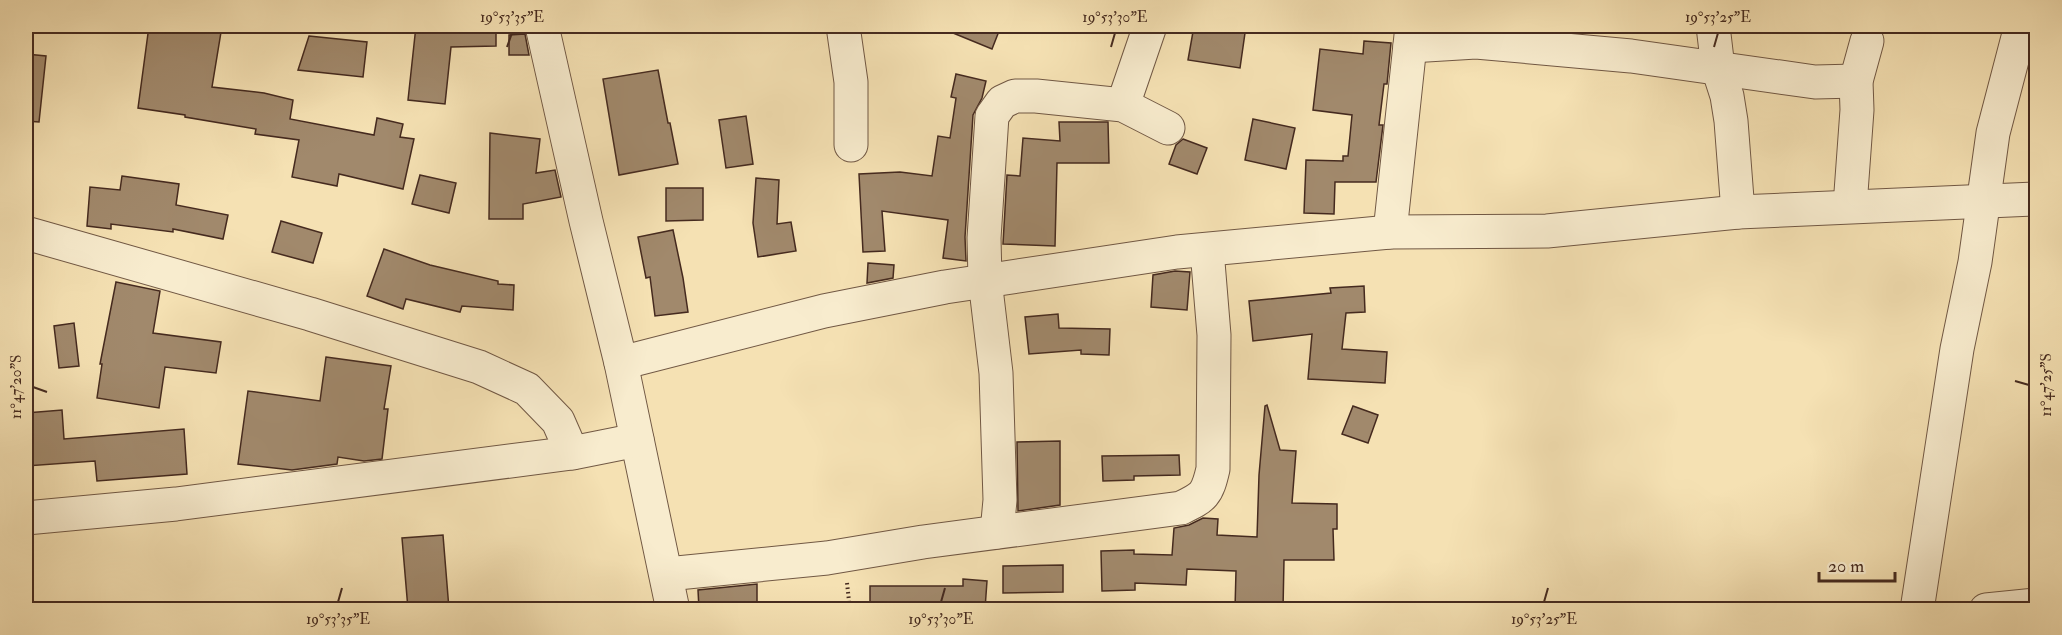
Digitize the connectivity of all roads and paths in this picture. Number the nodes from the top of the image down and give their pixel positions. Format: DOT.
graph roads {
  1 [pos="542,26"];
  2 [pos="843,26"];
  3 [pos="1150,26"];
  4 [pos="1713,26"];
  5 [pos="2021,26"];
  6 [pos="1411,36"];
  7 [pos="1867,41"];
  8 [pos="1718,68"];
  9 [pos="1856,81"];
  10 [pos="1123,105"];
  11 [pos="1168,128"];
  12 [pos="851,145"];
  13 [pos="2037,199"];
  14 [pos="1983,201"];
  15 [pos="1850,206"];
  16 [pos="1738,212"];
  17 [pos="1390,232"];
  18 [pos="26,233"];
  19 [pos="1207,250"];
  20 [pos="985,280"];
  21 [pos="621,363"];
  22 [pos="637,440"];
  23 [pos="572,453"];
  24 [pos="26,518"];
  25 [pos="998,532"];
  26 [pos="667,574"];
  27 [pos="2037,605"];
  28 [pos="674,609"];
  29 [pos="1917,609"];
  30 [pos="1986,609"];
  1 -- 21 [label="street"];
  2 -- 12 [label="street"];
  3 -- 10 [label="street"];
  4 -- 8 [label="street"];
  5 -- 14 [label="street"];
  6 -- 8 [label="street"];
  6 -- 17 [label="street"];
  7 -- 9 [label="street"];
  8 -- 9 [label="street"];
  8 -- 16 [label="street"];
  9 -- 15 [label="street"];
  10 -- 11 [label="street"];
  10 -- 20 [label="street"];
  13 -- 14 [label="street"];
  14 -- 15 [label="street"];
  14 -- 29 [label="street"];
  15 -- 16 [label="street"];
  16 -- 17 [label="street"];
  17 -- 19 [label="street"];
  18 -- 23 [label="street"];
  19 -- 20 [label="street"];
  19 -- 25 [label="street"];
  20 -- 21 [label="street"];
  20 -- 25 [label="street"];
  21 -- 22 [label="street"];
  22 -- 23 [label="street"];
  22 -- 26 [label="street"];
  23 -- 24 [label="street"];
  25 -- 26 [label="street"];
  26 -- 28 [label="street"];
  27 -- 30 [label="street"];
}
